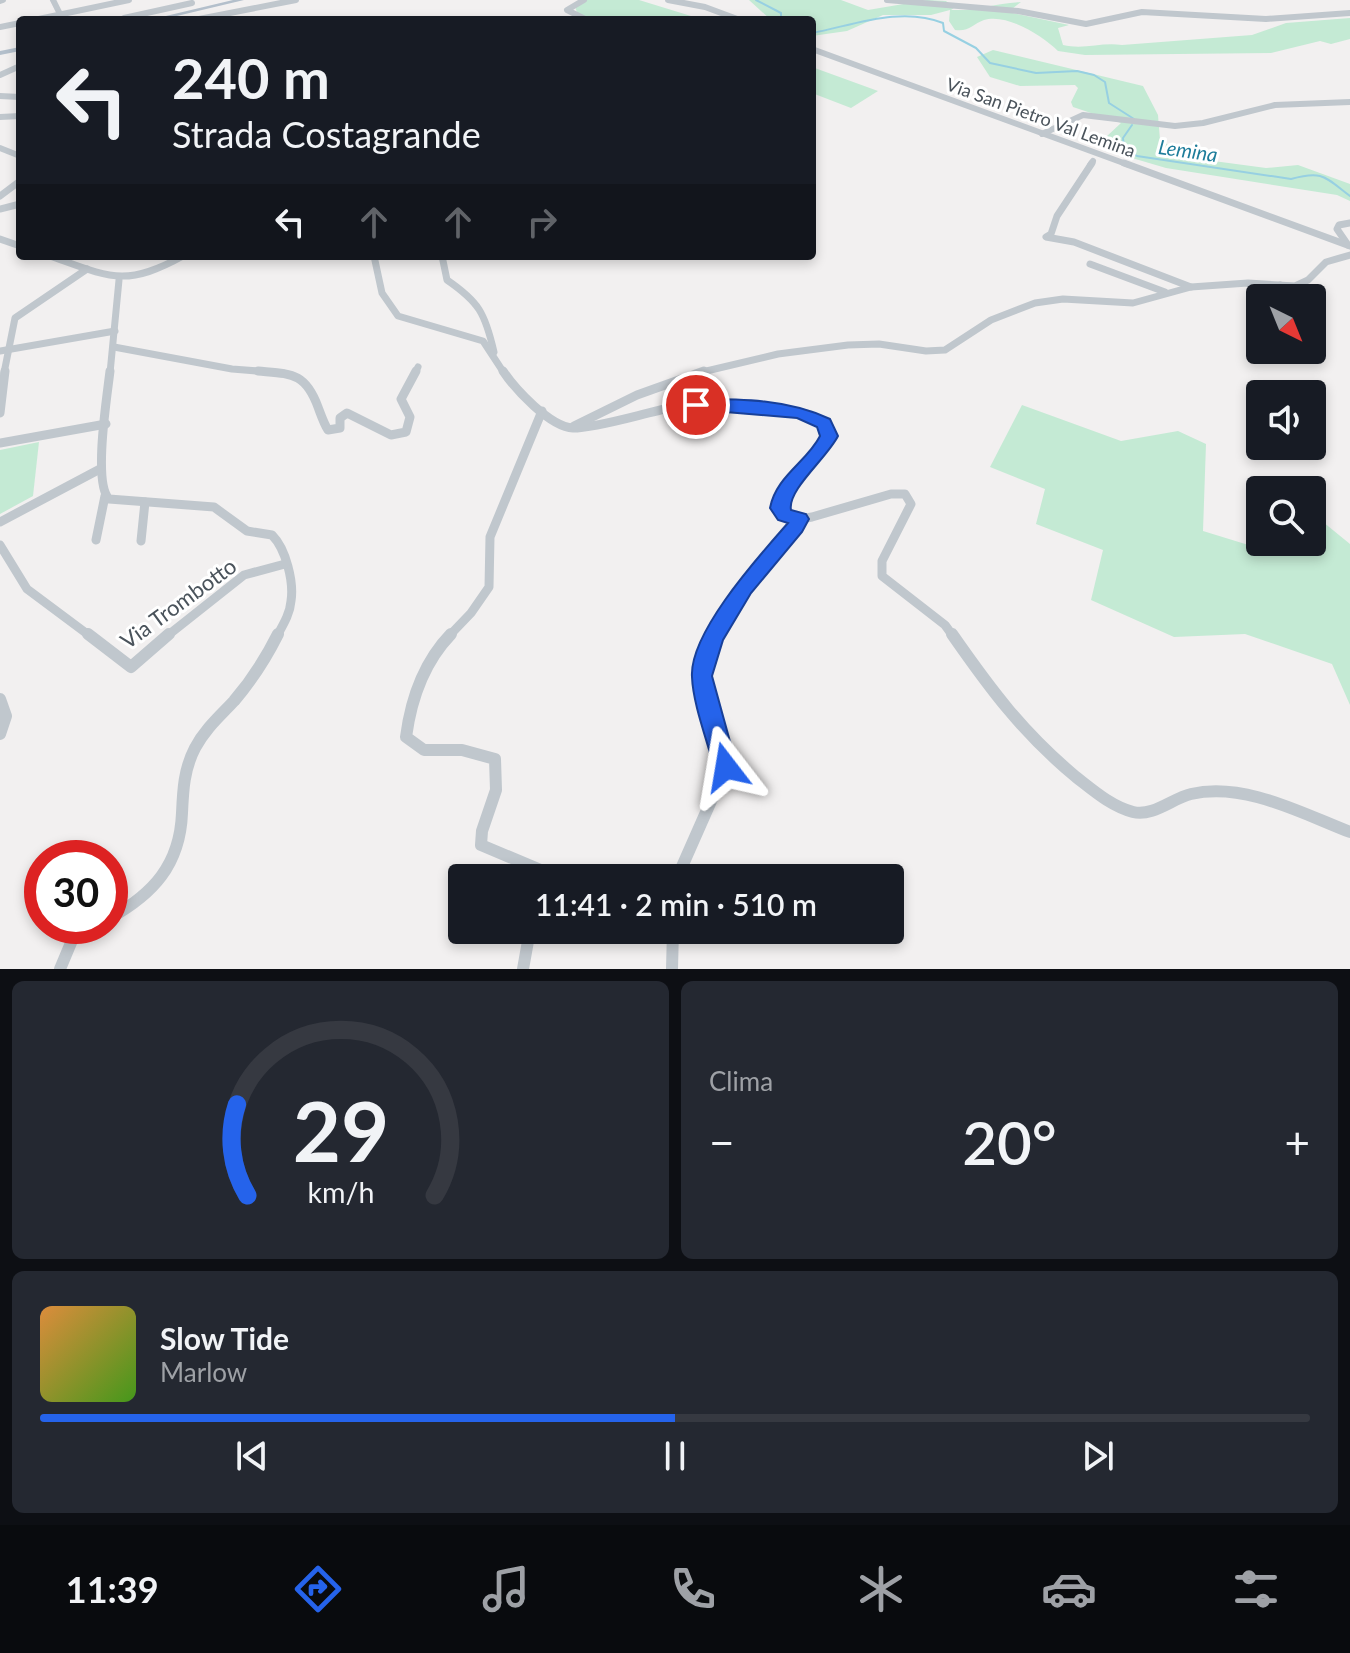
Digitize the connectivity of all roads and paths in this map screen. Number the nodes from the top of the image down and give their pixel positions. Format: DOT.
graph roads {
  1 [pos="53,0"];
  2 [pos="129,0"];
  3 [pos="187,0"];
  4 [pos="240,0"];
  5 [pos="296,0"];
  6 [pos="584,0"];
  7 [pos="668,0"];
  8 [pos="698,0"];
  9 [pos="887,0"];
  10 [pos="115,1"];
  11 [pos="689,4"];
  12 [pos="245,10"];
  13 [pos="1350,13"];
  14 [pos="60,14"];
  15 [pos="51,16"];
  16 [pos="138,16"];
  17 [pos="171,16"];
  18 [pos="214,16"];
  19 [pos="579,16"];
  20 [pos="727,16"];
  21 [pos="816,50"];
  22 [pos="16,68"];
  23 [pos="8,72"];
  24 [pos="16,73"];
  25 [pos="0,75"];
  26 [pos="1350,102"];
  27 [pos="1042,134"];
  28 [pos="1093,161"];
  29 [pos="1350,223"];
  30 [pos="1349,249"];
  31 [pos="61,260"];
  32 [pos="175,260"];
  33 [pos="375,260"];
  34 [pos="441,260"];
  35 [pos="1090,264"];
  36 [pos="87,269"];
  37 [pos="119,280"];
  38 [pos="1264,284"];
  39 [pos="1300,284"];
  40 [pos="1191,287"];
  41 [pos="1165,292"];
  42 [pos="115,331"];
  43 [pos="114,347"];
  44 [pos="3,350"];
  45 [pos="495,357"];
  46 [pos="418,367"];
  47 [pos="1,401"];
  48 [pos="542,411"];
  49 [pos="0,413"];
  50 [pos="106,424"];
  51 [pos="571,428"];
  52 [pos="0,443"];
  53 [pos="100,469"];
  54 [pos="105,496"];
  55 [pos="145,502"];
  56 [pos="800,519"];
  57 [pos="0,522"];
  58 [pos="96,540"];
  59 [pos="141,541"];
  60 [pos="0,545"];
  61 [pos="285,564"];
  62 [pos="0,699"];
  63 [pos="0,734"];
  64 [pos="1350,832"];
  65 [pos="526,864"];
  66 [pos="683,864"];
  67 [pos="128,909"];
  68 [pos="70,944"];
  69 [pos="527,944"];
  70 [pos="673,944"];
  71 [pos="60,969"];
  72 [pos="523,969"];
  73 [pos="672,969"];
  1 -- 14 [label="street"];
  2 -- 10 [label="street"];
  3 -- 16 [label="street"];
  4 -- 12 [label="street"];
  4 -- 17 [label="main road"];
  5 -- 12 [label="street"];
  6 -- 19 [label="street"];
  7 -- 11 [label="street"];
  8 -- 11 [label="street"];
  9 -- 13 [label="street"];
  10 -- 14 [label="street"];
  11 -- 20 [label="street"];
  12 -- 18 [label="street"];
  14 -- 15 [label="street"];
  21 -- 27 [label="street, Via San Pietro Val Lemina"];
  22 -- 23 [label="street"];
  23 -- 24 [label="street"];
  23 -- 25 [label="street"];
  26 -- 27 [label="street"];
  27 -- 30 [label="street, Via San Pietro Val Lemina"];
  28 -- 40 [label="street"];
  29 -- 30 [label="street"];
  30 -- 39 [label="street"];
  31 -- 36 [label="street"];
  32 -- 37 [label="street"];
  33 -- 45 [label="street"];
  34 -- 45 [label="street"];
  35 -- 41 [label="street"];
  36 -- 37 [label="street"];
  36 -- 44 [label="street"];
  37 -- 42 [label="street"];
  38 -- 40 [label="street"];
  40 -- 41 [label="street"];
  41 -- 51 [label="street"];
  42 -- 43 [label="street"];
  42 -- 44 [label="street"];
  43 -- 46 [label="street"];
  43 -- 50 [label="street"];
  44 -- 47 [label="street"];
  45 -- 48 [label="street"];
  47 -- 49 [label="street"];
  48 -- 51 [label="street"];
  48 -- 65 [label="street"];
  50 -- 52 [label="street"];
  50 -- 53 [label="street"];
  51 -- 56 [label="street"];
  53 -- 54 [label="street"];
  53 -- 57 [label="street"];
  54 -- 55 [label="street"];
  54 -- 58 [label="street"];
  55 -- 59 [label="street"];
  55 -- 61 [label="street"];
  56 -- 64 [label="street"];
  56 -- 66 [label="street"];
  60 -- 61 [label="street, Via Trombotto"];
  61 -- 67 [label="street"];
  62 -- 63 [label="street"];
  68 -- 71 [label="street"];
  69 -- 72 [label="street"];
  70 -- 73 [label="street"];
}
